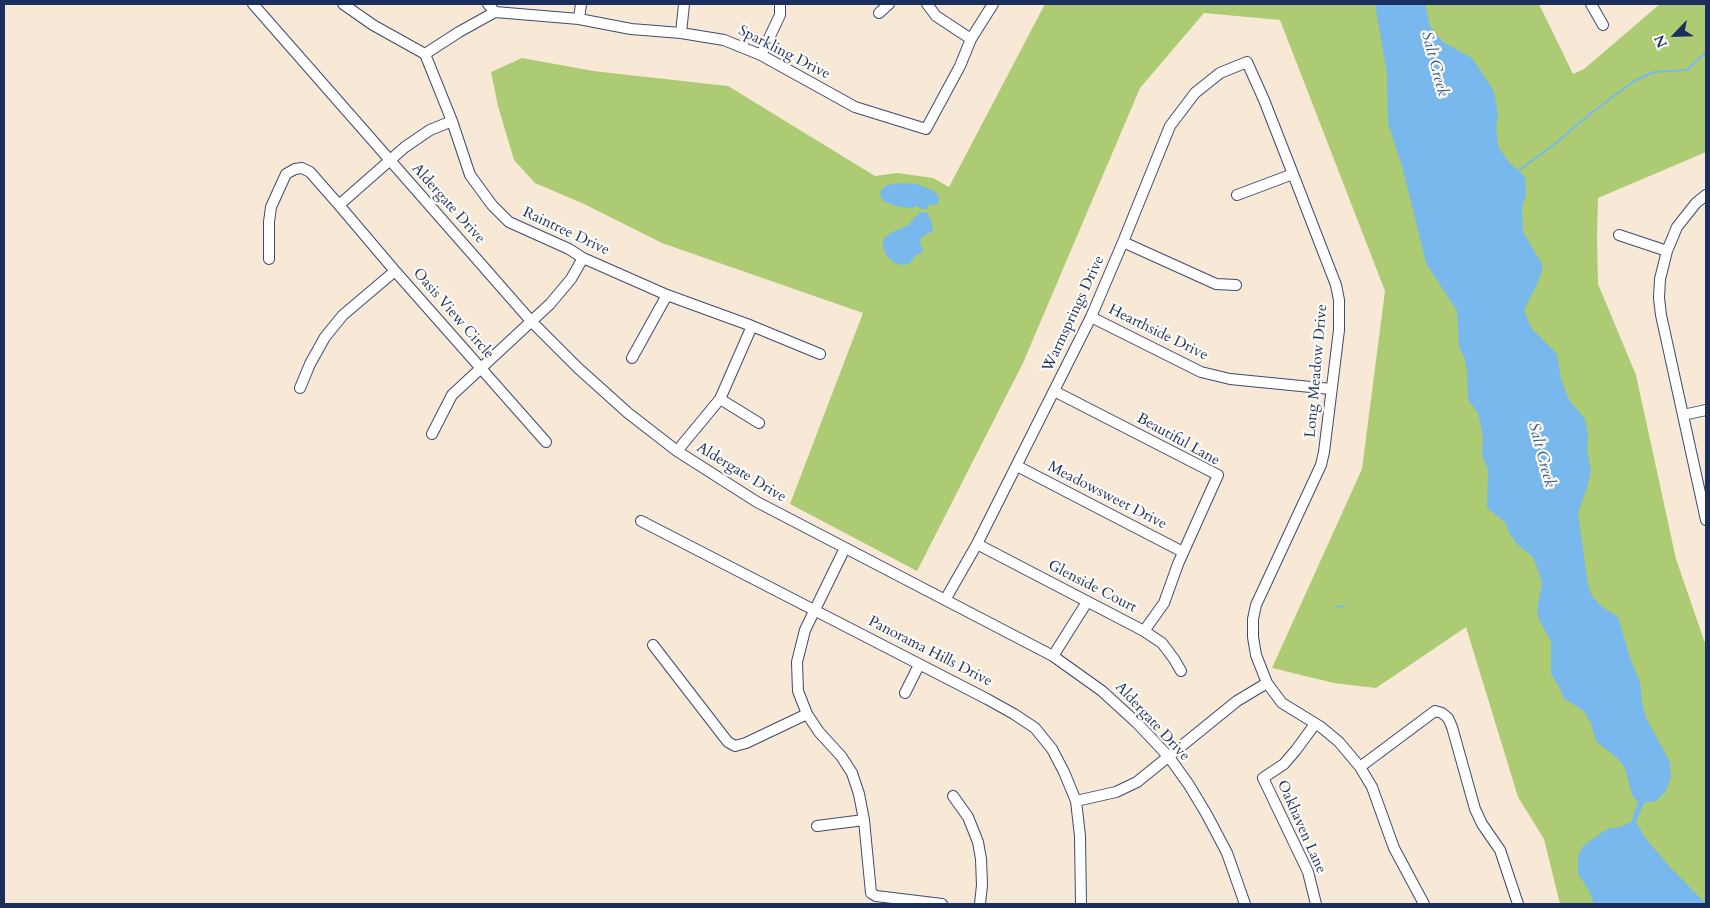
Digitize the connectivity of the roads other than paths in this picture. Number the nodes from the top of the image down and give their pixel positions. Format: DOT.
graph roads {
  1 [pos="253,4"];
  2 [pos="343,4"];
  3 [pos="488,4"];
  4 [pos="581,4"];
  5 [pos="684,4"];
  6 [pos="780,4"];
  7 [pos="889,4"];
  8 [pos="927,4"];
  9 [pos="993,4"];
  10 [pos="1591,4"];
  11 [pos="495,12"];
  12 [pos="879,13"];
  13 [pos="579,19"];
  14 [pos="1603,25"];
  15 [pos="681,34"];
  16 [pos="971,39"];
  17 [pos="425,54"];
  18 [pos="761,55"];
  19 [pos="1247,62"];
  20 [pos="452,121"];
  21 [pos="390,162"];
  22 [pos="1293,174"];
  23 [pos="1237,195"];
  24 [pos="1706,195"];
  25 [pos="339,205"];
  26 [pos="1620,235"];
  27 [pos="1124,242"];
  28 [pos="1667,251"];
  29 [pos="583,258"];
  30 [pos="269,259"];
  31 [pos="395,271"];
  32 [pos="1236,285"];
  33 [pos="667,295"];
  34 [pos="1091,317"];
  35 [pos="531,321"];
  36 [pos="752,326"];
  37 [pos="820,354"];
  38 [pos="632,358"];
  39 [pos="481,368"];
  40 [pos="300,388"];
  41 [pos="1331,389"];
  42 [pos="1054,391"];
  43 [pos="720,399"];
  44 [pos="1706,410"];
  45 [pos="1683,415"];
  46 [pos="759,423"];
  47 [pos="432,434"];
  48 [pos="546,442"];
  49 [pos="677,451"];
  50 [pos="1017,466"];
  51 [pos="1703,487"];
  52 [pos="1706,520"];
  53 [pos="641,521"];
  54 [pos="977,544"];
  55 [pos="845,548"];
  56 [pos="1183,552"];
  57 [pos="944,600"];
  58 [pos="1087,602"];
  59 [pos="814,609"];
  60 [pos="1144,631"];
  61 [pos="652,644"];
  62 [pos="1054,656"];
  63 [pos="919,665"];
  64 [pos="1180,671"];
  65 [pos="1267,683"];
  66 [pos="905,693"];
  67 [pos="807,714"];
  68 [pos="1315,724"];
  69 [pos="1169,757"];
  70 [pos="1360,767"];
  71 [pos="953,796"];
  72 [pos="1076,801"];
  73 [pos="864,820"];
  74 [pos="817,826"];
  75 [pos="942,904"];
  76 [pos="980,904"];
  77 [pos="1078,904"];
  78 [pos="1245,904"];
  79 [pos="1316,904"];
  80 [pos="1424,904"];
  81 [pos="1518,904"];
  1 -- 21 [label="street, Aldergate Drive"];
  2 -- 17 [label="street"];
  3 -- 11 [label="street"];
  4 -- 13 [label="street"];
  5 -- 15 [label="street"];
  6 -- 18 [label="street"];
  7 -- 12 [label="street"];
  8 -- 16 [label="street"];
  9 -- 16 [label="street"];
  10 -- 14 [label="street"];
  11 -- 13 [label="street, Sparkling Drive"];
  11 -- 17 [label="street"];
  13 -- 15 [label="street, Sparkling Drive"];
  15 -- 18 [label="street, Sparkling Drive"];
  16 -- 18 [label="street, Sparkling Drive"];
  17 -- 20 [label="street, Raintree Drive"];
  19 -- 22 [label="street, Long Meadow Drive"];
  19 -- 27 [label="street, Warmsprings Drive"];
  20 -- 21 [label="street"];
  20 -- 29 [label="street, Raintree Drive"];
  21 -- 25 [label="street"];
  21 -- 35 [label="street, Aldergate Drive"];
  22 -- 23 [label="street"];
  22 -- 41 [label="street, Long Meadow Drive"];
  24 -- 28 [label="street"];
  25 -- 30 [label="street, Oasis View Circle"];
  25 -- 31 [label="street, Oasis View Circle"];
  26 -- 28 [label="street"];
  27 -- 32 [label="street"];
  27 -- 34 [label="street, Warmsprings Drive"];
  28 -- 45 [label="street"];
  29 -- 33 [label="street, Raintree Drive"];
  29 -- 35 [label="street"];
  31 -- 39 [label="street, Oasis View Circle"];
  31 -- 40 [label="street"];
  33 -- 36 [label="street, Raintree Drive"];
  33 -- 38 [label="street"];
  34 -- 41 [label="street, Hearthside Drive"];
  34 -- 42 [label="street, Warmsprings Drive"];
  35 -- 39 [label="street"];
  35 -- 49 [label="street, Aldergate Drive"];
  36 -- 37 [label="street, Raintree Drive"];
  36 -- 43 [label="street"];
  39 -- 47 [label="street"];
  39 -- 48 [label="street, Oasis View Circle"];
  41 -- 65 [label="street, Long Meadow Drive"];
  42 -- 50 [label="street, Warmsprings Drive"];
  42 -- 56 [label="street, Beautiful Lane"];
  43 -- 46 [label="street"];
  43 -- 49 [label="street"];
  44 -- 45 [label="street"];
  45 -- 51 [label="street"];
  49 -- 55 [label="street, Aldergate Drive"];
  50 -- 54 [label="street, Warmsprings Drive"];
  50 -- 56 [label="street, Meadowsweet Drive"];
  51 -- 52 [label="street"];
  53 -- 59 [label="street, Panorama Hills Drive"];
  54 -- 57 [label="street, Warmsprings Drive"];
  54 -- 58 [label="street, Glenside Court"];
  55 -- 57 [label="street, Aldergate Drive"];
  55 -- 59 [label="street"];
  56 -- 60 [label="street, Beautiful Lane"];
  57 -- 62 [label="street, Aldergate Drive"];
  58 -- 60 [label="street, Glenside Court"];
  58 -- 62 [label="street"];
  59 -- 63 [label="street, Panorama Hills Drive"];
  59 -- 67 [label="street"];
  60 -- 64 [label="street, Glenside Court"];
  61 -- 67 [label="street"];
  62 -- 69 [label="street, Aldergate Drive"];
  63 -- 66 [label="street"];
  63 -- 72 [label="street, Panorama Hills Drive"];
  65 -- 68 [label="street, Long Meadow Drive"];
  65 -- 69 [label="street"];
  67 -- 73 [label="street"];
  68 -- 70 [label="street, Long Meadow Drive"];
  68 -- 79 [label="street, Oakhaven Lane"];
  69 -- 72 [label="street"];
  69 -- 78 [label="street, Aldergate Drive"];
  70 -- 80 [label="street, Long Meadow Drive"];
  70 -- 81 [label="street"];
  71 -- 76 [label="street"];
  72 -- 77 [label="street, Panorama Hills Drive"];
  73 -- 74 [label="street"];
  73 -- 75 [label="street"];
}
